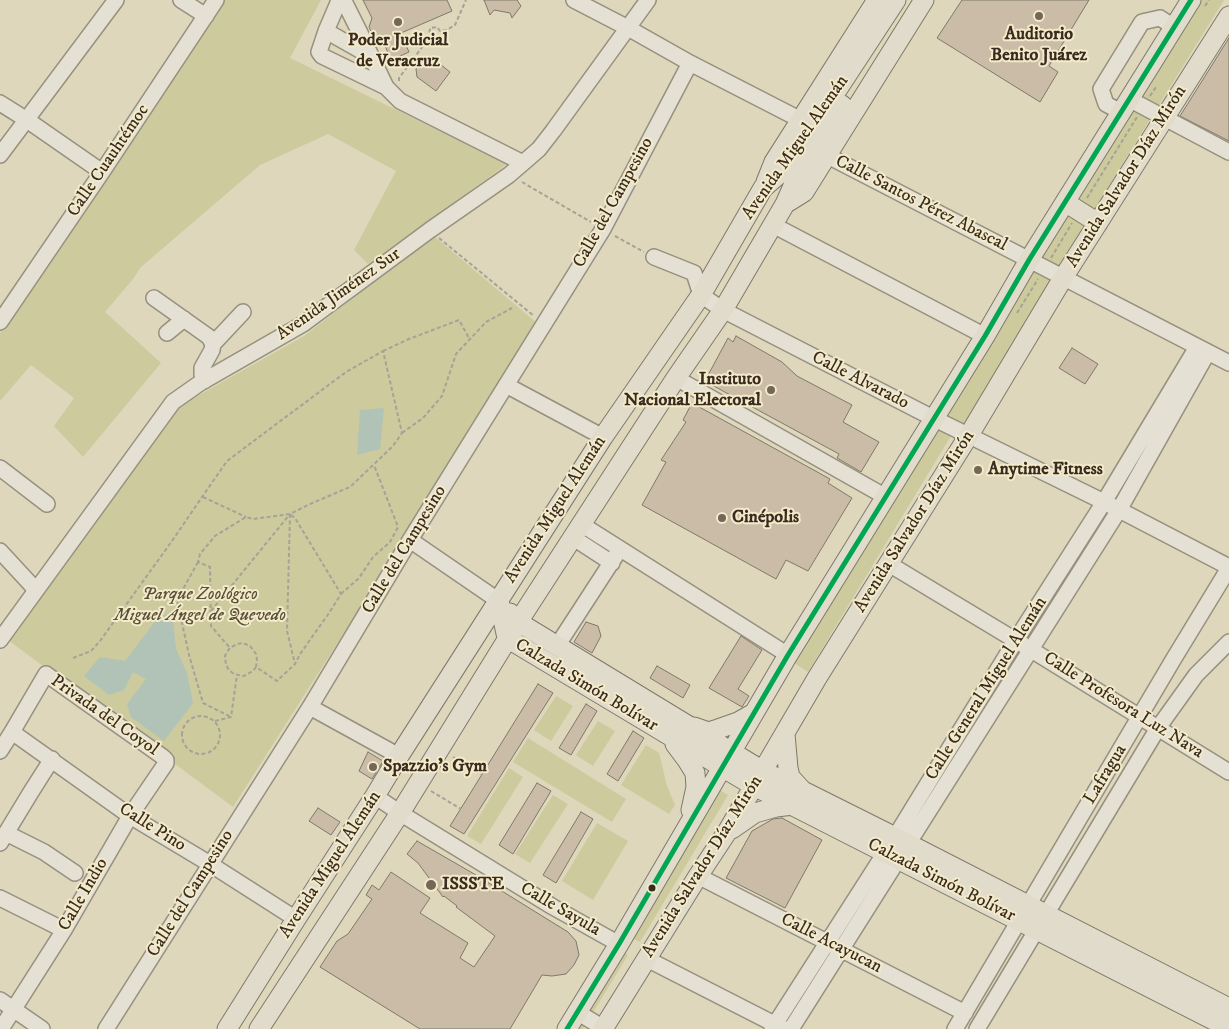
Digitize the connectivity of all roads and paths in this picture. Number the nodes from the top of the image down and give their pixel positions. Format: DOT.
graph roads {
  1 [pos="116,0"];
  2 [pos="181,0"];
  3 [pos="216,0"];
  4 [pos="466,0"];
  5 [pos="574,0"];
  6 [pos="648,0"];
  7 [pos="877,0"];
  8 [pos="896,0"];
  9 [pos="908,0"];
  10 [pos="924,0"];
  11 [pos="1191,0"];
  12 [pos="206,16"];
  13 [pos="1229,17"];
  14 [pos="1174,27"];
  15 [pos="628,28"];
  16 [pos="326,31"];
  17 [pos="372,57"];
  18 [pos="690,62"];
  19 [pos="386,88"];
  20 [pos="400,101"];
  21 [pos="0,103"];
  22 [pos="1125,106"];
  23 [pos="1165,118"];
  24 [pos="27,120"];
  25 [pos="801,120"];
  26 [pos="1229,152"];
  27 [pos="0,155"];
  28 [pos="826,155"];
  29 [pos="523,164"];
  30 [pos="102,172"];
  31 [pos="509,175"];
  32 [pos="763,188"];
  33 [pos="1065,202"];
  34 [pos="785,204"];
  35 [pos="1098,222"];
  36 [pos="773,225"];
  37 [pos="603,229"];
  38 [pos="430,230"];
  39 [pos="654,257"];
  40 [pos="1029,260"];
  41 [pos="1064,278"];
  42 [pos="702,295"];
  43 [pos="154,298"];
  44 [pos="512,308"];
  45 [pos="723,310"];
  46 [pos="243,312"];
  47 [pos="184,320"];
  48 [pos="0,322"];
  49 [pos="543,324"];
  50 [pos="167,333"];
  51 [pos="985,336"];
  52 [pos="470,339"];
  53 [pos="212,344"];
  54 [pos="1202,349"];
  55 [pos="383,351"];
  56 [pos="1229,363"];
  57 [pos="676,378"];
  58 [pos="204,381"];
  59 [pos="506,385"];
  60 [pos="934,418"];
  61 [pos="402,433"];
  62 [pos="969,435"];
  63 [pos="603,437"];
  64 [pos="373,464"];
  65 [pos="0,468"];
  66 [pos="202,497"];
  67 [pos="886,497"];
  68 [pos="1104,502"];
  69 [pos="47,504"];
  70 [pos="1119,510"];
  71 [pos="290,514"];
  72 [pos="246,517"];
  73 [pos="576,531"];
  74 [pos="410,540"];
  75 [pos="620,549"];
  76 [pos="0,552"];
  77 [pos="198,562"];
  78 [pos="612,563"];
  79 [pos="889,564"];
  80 [pos="1229,567"];
  81 [pos="36,590"];
  82 [pos="341,594"];
  83 [pos="499,601"];
  84 [pos="211,611"];
  85 [pos="518,622"];
  86 [pos="507,638"];
  87 [pos="0,640"];
  88 [pos="1016,640"];
  89 [pos="1229,642"];
  90 [pos="558,646"];
  91 [pos="230,648"];
  92 [pos="1030,649"];
  93 [pos="788,655"];
  94 [pos="73,658"];
  95 [pos="1173,660"];
  96 [pos="295,664"];
  97 [pos="256,667"];
  98 [pos="1196,674"];
  99 [pos="237,675"];
  100 [pos="310,707"];
  101 [pos="754,713"];
  102 [pos="1140,716"];
  103 [pos="231,717"];
  104 [pos="214,721"];
  105 [pos="688,726"];
  106 [pos="1158,728"];
  107 [pos="12,732"];
  108 [pos="664,732"];
  109 [pos="785,734"];
  110 [pos="0,750"];
  111 [pos="399,756"];
  112 [pos="453,757"];
  113 [pos="52,759"];
  114 [pos="166,760"];
  115 [pos="726,760"];
  116 [pos="1229,772"];
  117 [pos="482,775"];
  118 [pos="759,778"];
  119 [pos="431,791"];
  120 [pos="375,796"];
  121 [pos="797,798"];
  122 [pos="461,809"];
  123 [pos="400,813"];
  124 [pos="130,816"];
  125 [pos="687,826"];
  126 [pos="727,832"];
  127 [pos="350,834"];
  128 [pos="3,838"];
  129 [pos="897,848"];
  130 [pos="375,852"];
  131 [pos="210,864"];
  132 [pos="75,873"];
  133 [pos="698,876"];
  134 [pos="0,898"];
  135 [pos="1024,913"];
  136 [pos="296,919"];
  137 [pos="1041,922"];
  138 [pos="64,930"];
  139 [pos="827,942"];
  140 [pos="618,944"];
  141 [pos="842,949"];
  142 [pos="647,959"];
  143 [pos="0,1000"];
  144 [pos="1229,1008"];
  145 [pos="13,1010"];
  146 [pos="577,1012"];
  147 [pos="965,1013"];
  148 [pos="265,1027"];
  149 [pos="778,1027"];
  150 [pos="1229,1028"];
  151 [pos="1,1029"];
  152 [pos="42,1029"];
  153 [pos="106,1029"];
  154 [pos="227,1029"];
  155 [pos="567,1029"];
  156 [pos="604,1029"];
  157 [pos="791,1029"];
  158 [pos="955,1029"];
  159 [pos="977,1029"];
  1 -- 24 [label="street"];
  2 -- 12 [label="street"];
  3 -- 12 [label="street, Calle Cuauhtémoc"];
  4 -- 20 [label="path"];
  5 -- 15 [label="street"];
  6 -- 15 [label="street, Avenida Jiménez Sur"];
  7 -- 25 [label="main road"];
  8 -- 32 [label="main road, Avenida Miguel Alemán"];
  9 -- 34 [label="main road, Avenida Miguel Alemán"];
  10 -- 28 [label="main road"];
  11 -- 14 [label="main road, Avenida Salvador Díaz Mirón"];
  12 -- 30 [label="street, Calle Cuauhtémoc"];
  13 -- 23 [label="main road, Avenida Salvador Díaz Mirón"];
  14 -- 22 [label="main road, Avenida Salvador Díaz Mirón"];
  14 -- 22 [label="street"];
  15 -- 18 [label="street"];
  15 -- 29 [label="street, Avenida Jiménez Sur"];
  16 -- 17 [label="street"];
  16 -- 17 [label="street"];
  16 -- 19 [label="street"];
  17 -- 19 [label="street"];
  18 -- 25 [label="street"];
  18 -- 37 [label="street, Calle del Campesino"];
  19 -- 20 [label="street"];
  20 -- 29 [label="street"];
  21 -- 24 [label="street"];
  22 -- 23 [label="street"];
  22 -- 33 [label="main road, Avenida Salvador Díaz Mirón"];
  23 -- 26 [label="street"];
  23 -- 35 [label="main road, Avenida Salvador Díaz Mirón"];
  24 -- 27 [label="street"];
  24 -- 30 [label="street"];
  25 -- 32 [label="main road"];
  28 -- 34 [label="main road"];
  28 -- 40 [label="street, Calle Santos Pérez Abascal"];
  29 -- 31 [label="street, Avenida Jiménez Sur"];
  30 -- 48 [label="street, Calle Cuauhtémoc"];
  31 -- 37 [label="path"];
  31 -- 38 [label="street, Avenida Jiménez Sur"];
  32 -- 42 [label="main road, Avenida Miguel Alemán"];
  33 -- 35 [label="main road"];
  33 -- 40 [label="main road, Avenida Salvador Díaz Mirón"];
  34 -- 36 [label="main road, Avenida Miguel Alemán"];
  35 -- 41 [label="main road, Avenida Salvador Díaz Mirón"];
  36 -- 45 [label="main road, Avenida Miguel Alemán"];
  36 -- 51 [label="street"];
  37 -- 39 [label="path"];
  37 -- 49 [label="street, Calle del Campesino"];
  38 -- 49 [label="path"];
  38 -- 58 [label="street, Avenida Jiménez Sur"];
  39 -- 42 [label="street"];
  40 -- 41 [label="street, Calle Santos Pérez Abascal"];
  40 -- 51 [label="main road, Avenida Salvador Díaz Mirón"];
  41 -- 54 [label="street, Calle Santos Pérez Abascal"];
  41 -- 62 [label="main road, Avenida Salvador Díaz Mirón"];
  42 -- 45 [label="street, Calle Alvarado"];
  42 -- 63 [label="main road, Avenida Miguel Alemán"];
  43 -- 47 [label="street"];
  44 -- 52 [label="path"];
  45 -- 57 [label="main road, Avenida Miguel Alemán"];
  45 -- 60 [label="street, Calle Alvarado"];
  46 -- 53 [label="street"];
  47 -- 50 [label="street"];
  47 -- 53 [label="street"];
  49 -- 59 [label="street, Calle del Campesino"];
  51 -- 60 [label="main road, Avenida Salvador Díaz Mirón"];
  52 -- 55 [label="path"];
  52 -- 61 [label="path"];
  53 -- 58 [label="street"];
  54 -- 56 [label="street, Calle Santos Pérez Abascal"];
  54 -- 68 [label="street, Calle General Miguel Alemán"];
  54 -- 70 [label="street, Calle General Miguel Alemán"];
  55 -- 61 [label="path"];
  55 -- 66 [label="path"];
  57 -- 67 [label="street"];
  57 -- 73 [label="main road, Avenida Miguel Alemán"];
  58 -- 81 [label="street, Avenida Jiménez Sur"];
  59 -- 63 [label="street"];
  59 -- 74 [label="street, Calle del Campesino"];
  60 -- 62 [label="street, Calle Alvarado"];
  60 -- 67 [label="main road, Avenida Salvador Díaz Mirón"];
  61 -- 64 [label="path"];
  62 -- 68 [label="street, Calle Alvarado"];
  62 -- 79 [label="main road, Avenida Salvador Díaz Mirón"];
  63 -- 83 [label="main road, Avenida Miguel Alemán"];
  64 -- 71 [label="path"];
  64 -- 82 [label="path"];
  65 -- 69 [label="street"];
  66 -- 72 [label="path"];
  66 -- 94 [label="path"];
  67 -- 93 [label="main road, Avenida Salvador Díaz Mirón"];
  68 -- 70 [label="street, Calle Alvarado"];
  68 -- 88 [label="street, Calle General Miguel Alemán"];
  70 -- 80 [label="street, Calle Alvarado"];
  70 -- 92 [label="street, Calle General Miguel Alemán"];
  71 -- 72 [label="path"];
  71 -- 82 [label="path"];
  71 -- 84 [label="path"];
  71 -- 96 [label="path"];
  72 -- 77 [label="path"];
  73 -- 75 [label="street"];
  73 -- 78 [label="street"];
  73 -- 85 [label="main road, Avenida Miguel Alemán"];
  74 -- 83 [label="street"];
  74 -- 100 [label="street, Calle del Campesino"];
  75 -- 78 [label="street"];
  75 -- 93 [label="street"];
  76 -- 81 [label="street"];
  77 -- 84 [label="path"];
  77 -- 103 [label="path"];
  78 -- 90 [label="street"];
  79 -- 88 [label="street, Calle Profesora Luz Nava"];
  79 -- 109 [label="main road, Avenida Salvador Díaz Mirón"];
  80 -- 95 [label="street, Lafragua"];
  81 -- 87 [label="street, Avenida Jiménez Sur"];
  82 -- 96 [label="path"];
  83 -- 85 [label="main road, Calzada Simón Bolívar"];
  83 -- 86 [label="main road, Calzada Simón Bolívar"];
  83 -- 111 [label="main road, Avenida Miguel Alemán"];
  84 -- 91 [label="path"];
  85 -- 86 [label="main road, Avenida Miguel Alemán"];
  85 -- 90 [label="main road, Calzada Simón Bolívar"];
  86 -- 108 [label="main road, Calzada Simón Bolívar"];
  86 -- 123 [label="main road, Avenida Miguel Alemán"];
  88 -- 92 [label="street, Calle Profesora Luz Nava"];
  88 -- 129 [label="street, Calle General Miguel Alemán"];
  89 -- 98 [label="street, Lafragua"];
  90 -- 105 [label="main road, Calzada Simón Bolívar"];
  91 -- 97 [label="path"];
  91 -- 99 [label="path"];
  92 -- 102 [label="street, Calle Profesora Luz Nava"];
  92 -- 129 [label="street, Calle General Miguel Alemán"];
  93 -- 101 [label="main road, Avenida Salvador Díaz Mirón"];
  95 -- 98 [label="street"];
  95 -- 102 [label="street, Lafragua"];
  96 -- 97 [label="path"];
  97 -- 99 [label="path"];
  98 -- 106 [label="street, Lafragua"];
  99 -- 103 [label="path"];
  100 -- 111 [label="street"];
  100 -- 131 [label="street, Calle del Campesino"];
  101 -- 105 [label="main road"];
  101 -- 115 [label="main road, Avenida Salvador Díaz Mirón"];
  102 -- 106 [label="street, Calle Profesora Luz Nava"];
  102 -- 135 [label="street, Lafragua"];
  103 -- 104 [label="path"];
  104 -- 104 [label="path"];
  105 -- 115 [label="main road, Calzada Simón Bolívar"];
  106 -- 116 [label="street, Calle Profesora Luz Nava"];
  106 -- 137 [label="street, Lafragua"];
  107 -- 110 [label="street"];
  107 -- 113 [label="street, Calle Pino"];
  107 -- 114 [label="street, Privada del Coyol"];
  108 -- 115 [label="main road, Calzada Simón Bolívar"];
  108 -- 125 [label="main road"];
  109 -- 118 [label="main road, Avenida Salvador Díaz Mirón"];
  109 -- 121 [label="main road"];
  111 -- 120 [label="main road, Avenida Miguel Alemán"];
  112 -- 117 [label="path"];
  113 -- 124 [label="street, Calle Pino"];
  113 -- 128 [label="street"];
  114 -- 124 [label="street, Calle Indio"];
  115 -- 118 [label="main road, Calzada Simón Bolívar"];
  115 -- 125 [label="main road, Avenida Salvador Díaz Mirón"];
  118 -- 121 [label="main road, Calzada Simón Bolívar"];
  118 -- 126 [label="main road, Avenida Salvador Díaz Mirón"];
  119 -- 122 [label="path"];
  120 -- 123 [label="street, Calle Sayula"];
  120 -- 127 [label="main road, Avenida Miguel Alemán"];
  121 -- 126 [label="main road"];
  121 -- 129 [label="main road, Calzada Simón Bolívar"];
  123 -- 130 [label="main road, Avenida Miguel Alemán"];
  123 -- 140 [label="street, Calle Sayula"];
  124 -- 131 [label="street, Calle Pino"];
  124 -- 138 [label="street, Calle Indio"];
  125 -- 140 [label="main road, Avenida Salvador Díaz Mirón"];
  126 -- 133 [label="main road, Avenida Salvador Díaz Mirón"];
  127 -- 130 [label="main road"];
  127 -- 136 [label="main road, Avenida Miguel Alemán"];
  128 -- 132 [label="street"];
  129 -- 135 [label="main road, Calzada Simón Bolívar"];
  129 -- 139 [label="street, Calle General Miguel Alemán"];
  129 -- 141 [label="street, Calle General Miguel Alemán"];
  130 -- 148 [label="main road, Avenida Miguel Alemán"];
  131 -- 136 [label="street, Calle Pino"];
  131 -- 153 [label="street, Calle del Campesino"];
  133 -- 139 [label="street, Calle Acayucan"];
  133 -- 142 [label="main road, Avenida Salvador Díaz Mirón"];
  134 -- 138 [label="street"];
  135 -- 137 [label="main road, Calzada Simón Bolívar"];
  135 -- 147 [label="street, Lafragua"];
  136 -- 154 [label="main road, Avenida Miguel Alemán"];
  137 -- 144 [label="main road, Calzada Simón Bolívar"];
  137 -- 150 [label="main road, Calzada Simón Bolívar"];
  137 -- 159 [label="street, Lafragua"];
  138 -- 145 [label="street, Calle Indio"];
  139 -- 141 [label="street, Calle Acayucan"];
  139 -- 149 [label="street, Calle General Miguel Alemán"];
  140 -- 146 [label="main road, Avenida Salvador Díaz Mirón"];
  141 -- 147 [label="street, Calle Acayucan"];
  141 -- 157 [label="street, Calle General Miguel Alemán"];
  142 -- 149 [label="street"];
  142 -- 156 [label="main road, Avenida Salvador Díaz Mirón"];
  143 -- 145 [label="street"];
  145 -- 151 [label="street, Calle Indio"];
  145 -- 152 [label="street"];
  146 -- 155 [label="main road, Avenida Salvador Díaz Mirón"];
  146 -- 156 [label="street"];
  147 -- 158 [label="street, Lafragua"];
}
